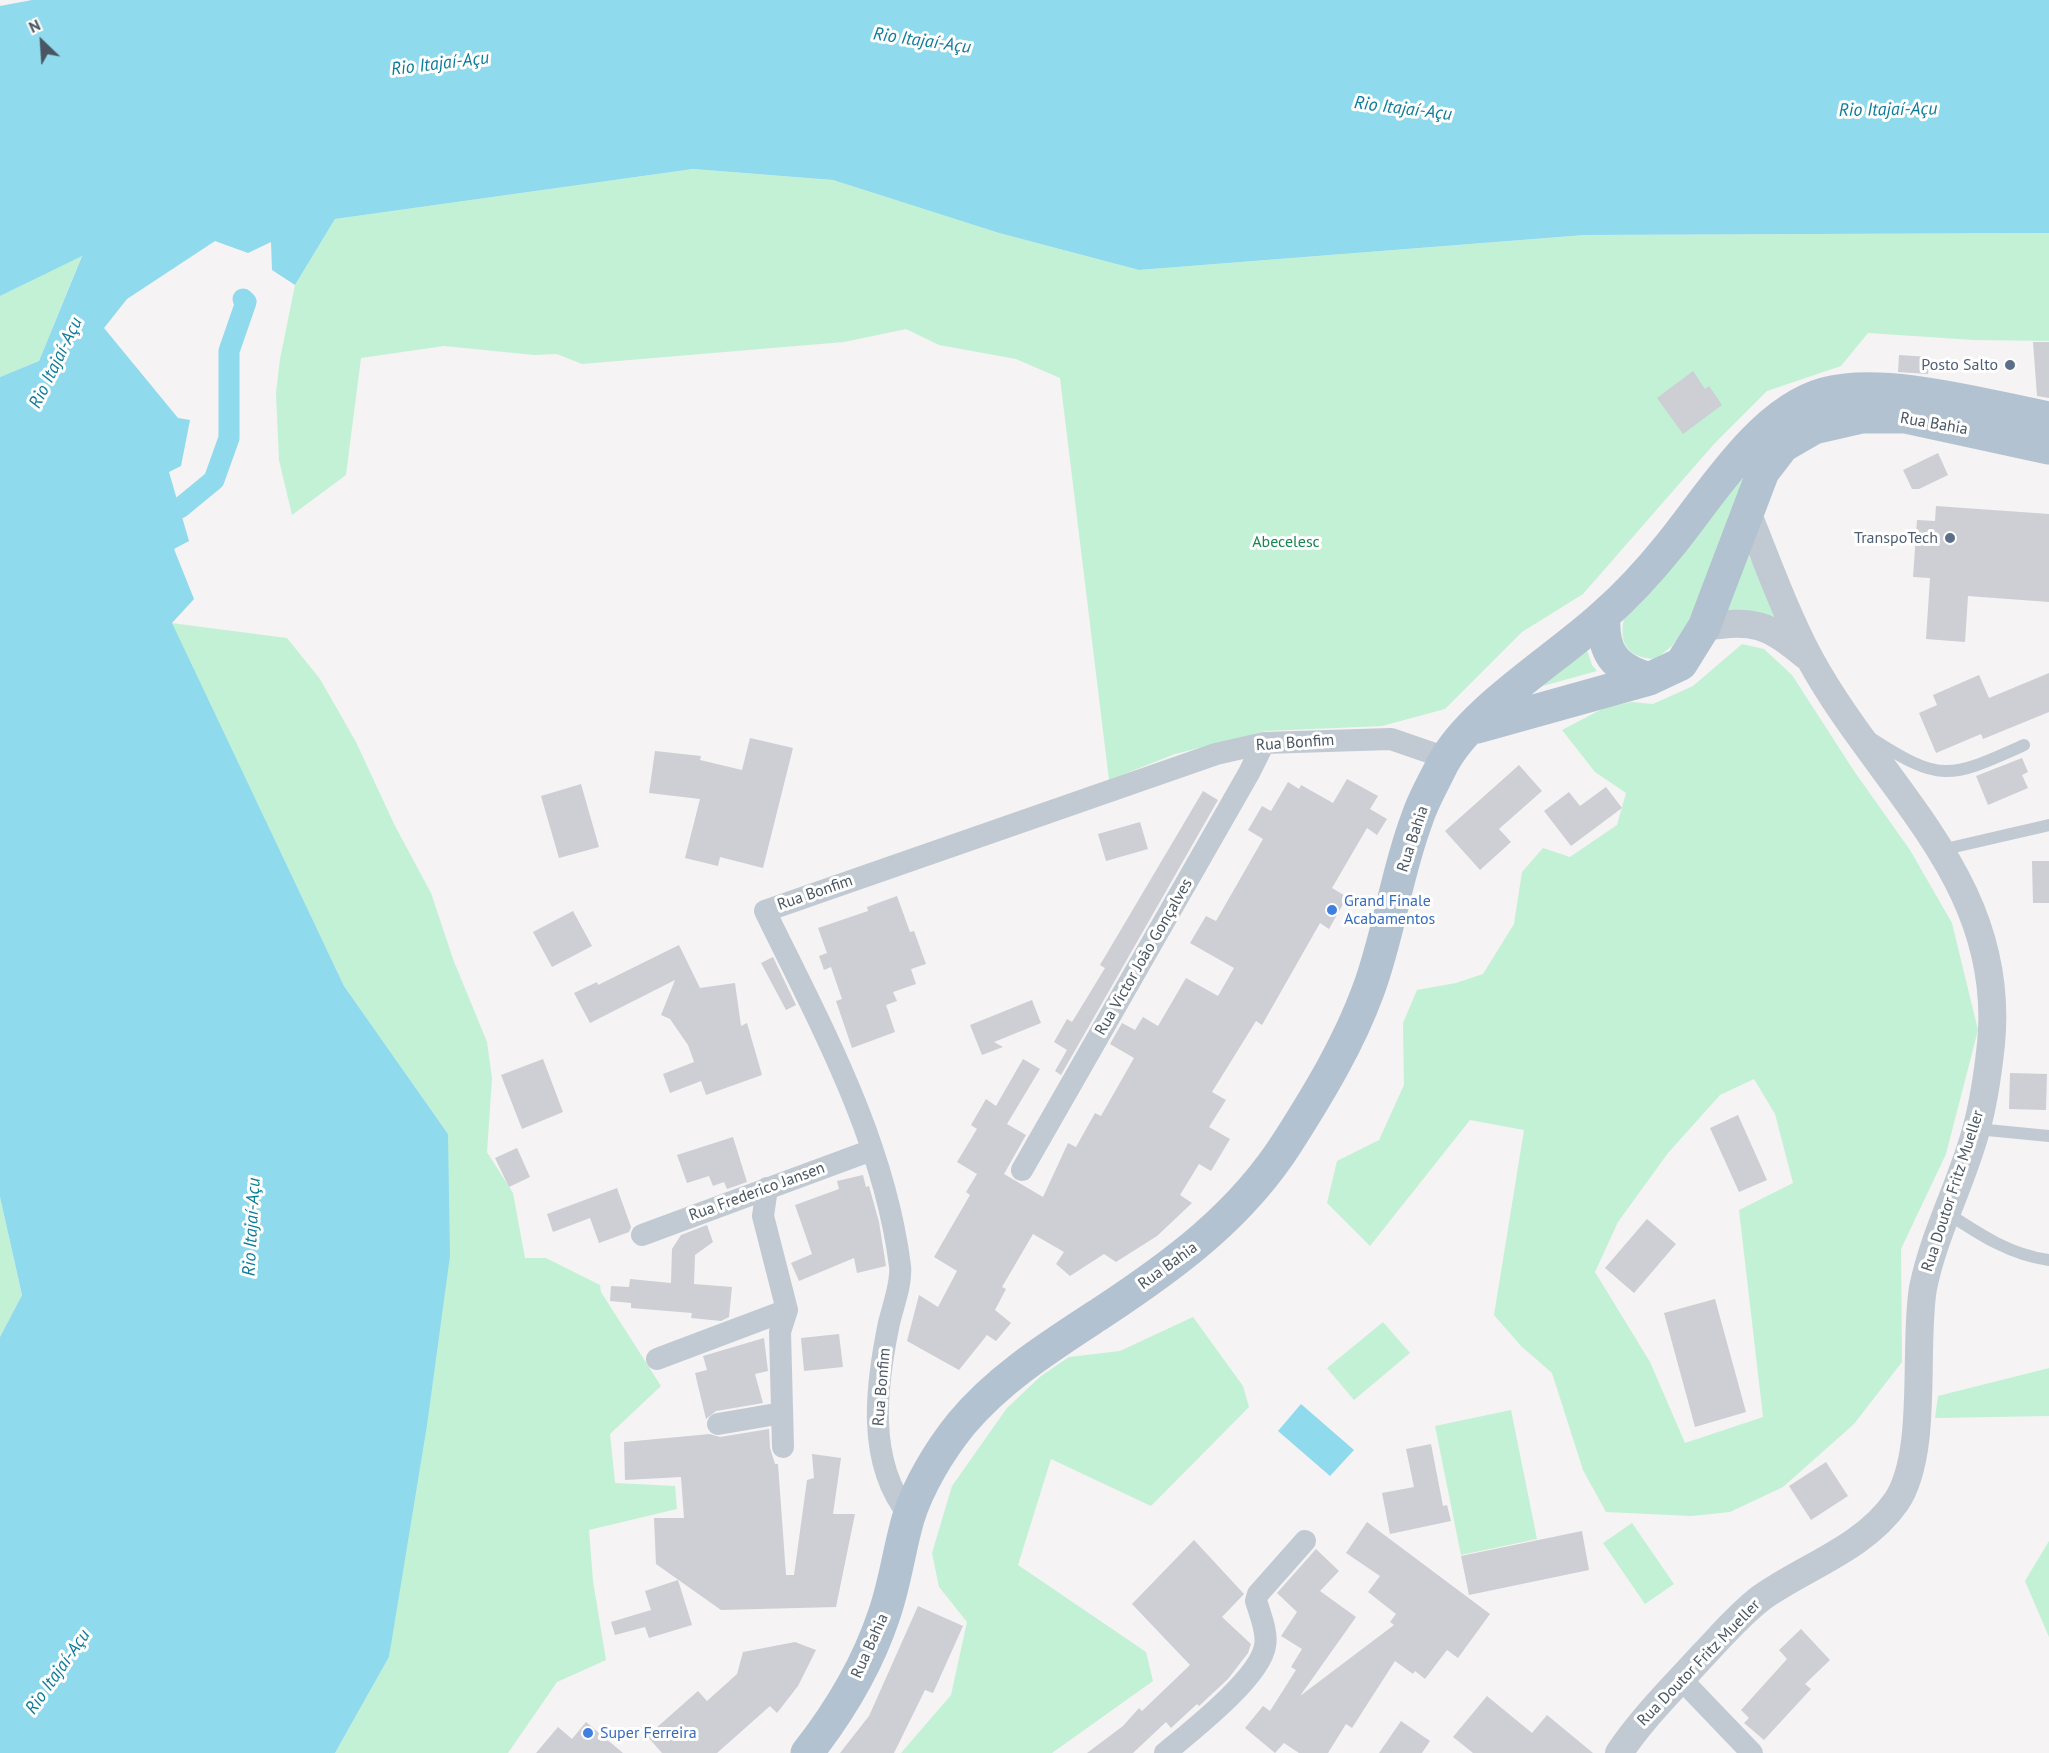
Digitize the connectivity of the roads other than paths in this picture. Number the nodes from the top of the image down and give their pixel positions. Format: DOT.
graph roads {
  1 [pos="2049,418"];
  2 [pos="2049,448"];
  3 [pos="1747,512"];
  4 [pos="1604,616"];
  5 [pos="1704,627"];
  6 [pos="1810,659"];
  7 [pos="1649,679"];
  8 [pos="1854,726"];
  9 [pos="1469,729"];
  10 [pos="1264,743"];
  11 [pos="2024,745"];
  12 [pos="1446,758"];
  13 [pos="2049,825"];
  14 [pos="1941,850"];
  15 [pos="1977,1129"];
  16 [pos="2049,1136"];
  17 [pos="872,1149"];
  18 [pos="1022,1170"];
  19 [pos="768,1188"];
  20 [pos="1947,1213"];
  21 [pos="642,1235"];
  22 [pos="2049,1260"];
  23 [pos="787,1310"];
  24 [pos="657,1359"];
  25 [pos="782,1413"];
  26 [pos="718,1424"];
  27 [pos="783,1448"];
  28 [pos="909,1515"];
  29 [pos="1305,1541"];
  30 [pos="1681,1679"];
  31 [pos="807,1753"];
  32 [pos="1165,1753"];
  33 [pos="1619,1753"];
  34 [pos="1752,1753"];
  1 -- 4 [label="main road, Rua Bahia"];
  2 -- 3 [label="main road, Rua Bahia"];
  3 -- 5 [label="main road, Rua Bahia"];
  3 -- 6 [label="street, Rua Doutor Fritz Mueller"];
  4 -- 7 [label="main road"];
  4 -- 9 [label="main road, Rua Bahia"];
  5 -- 6 [label="street, Rua Doutor Fritz Mueller"];
  5 -- 7 [label="main road, Rua Bahia"];
  6 -- 8 [label="street, Rua Doutor Fritz Mueller"];
  7 -- 9 [label="main road, Rua Bahia"];
  8 -- 11 [label="lane"];
  8 -- 14 [label="street, Rua Doutor Fritz Mueller"];
  9 -- 12 [label="main road, Rua Bahia"];
  10 -- 12 [label="street, Rua Bonfim"];
  10 -- 17 [label="street, Rua Bonfim"];
  10 -- 18 [label="street, Rua Victor João Gonçalves"];
  12 -- 28 [label="main road, Rua Bahia"];
  13 -- 14 [label="lane"];
  14 -- 15 [label="street, Rua Doutor Fritz Mueller"];
  15 -- 16 [label="lane"];
  15 -- 20 [label="street, Rua Doutor Fritz Mueller"];
  17 -- 19 [label="street, Rua Frederico Jansen"];
  17 -- 28 [label="street, Rua Bonfim"];
  19 -- 21 [label="street, Rua Frederico Jansen"];
  19 -- 23 [label="street"];
  20 -- 22 [label="lane"];
  20 -- 30 [label="street, Rua Doutor Fritz Mueller"];
  23 -- 24 [label="street"];
  23 -- 25 [label="street"];
  25 -- 26 [label="street"];
  25 -- 27 [label="street"];
  28 -- 31 [label="main road, Rua Bahia"];
  29 -- 32 [label="street"];
  30 -- 33 [label="street, Rua Doutor Fritz Mueller"];
  30 -- 34 [label="street"];
}
